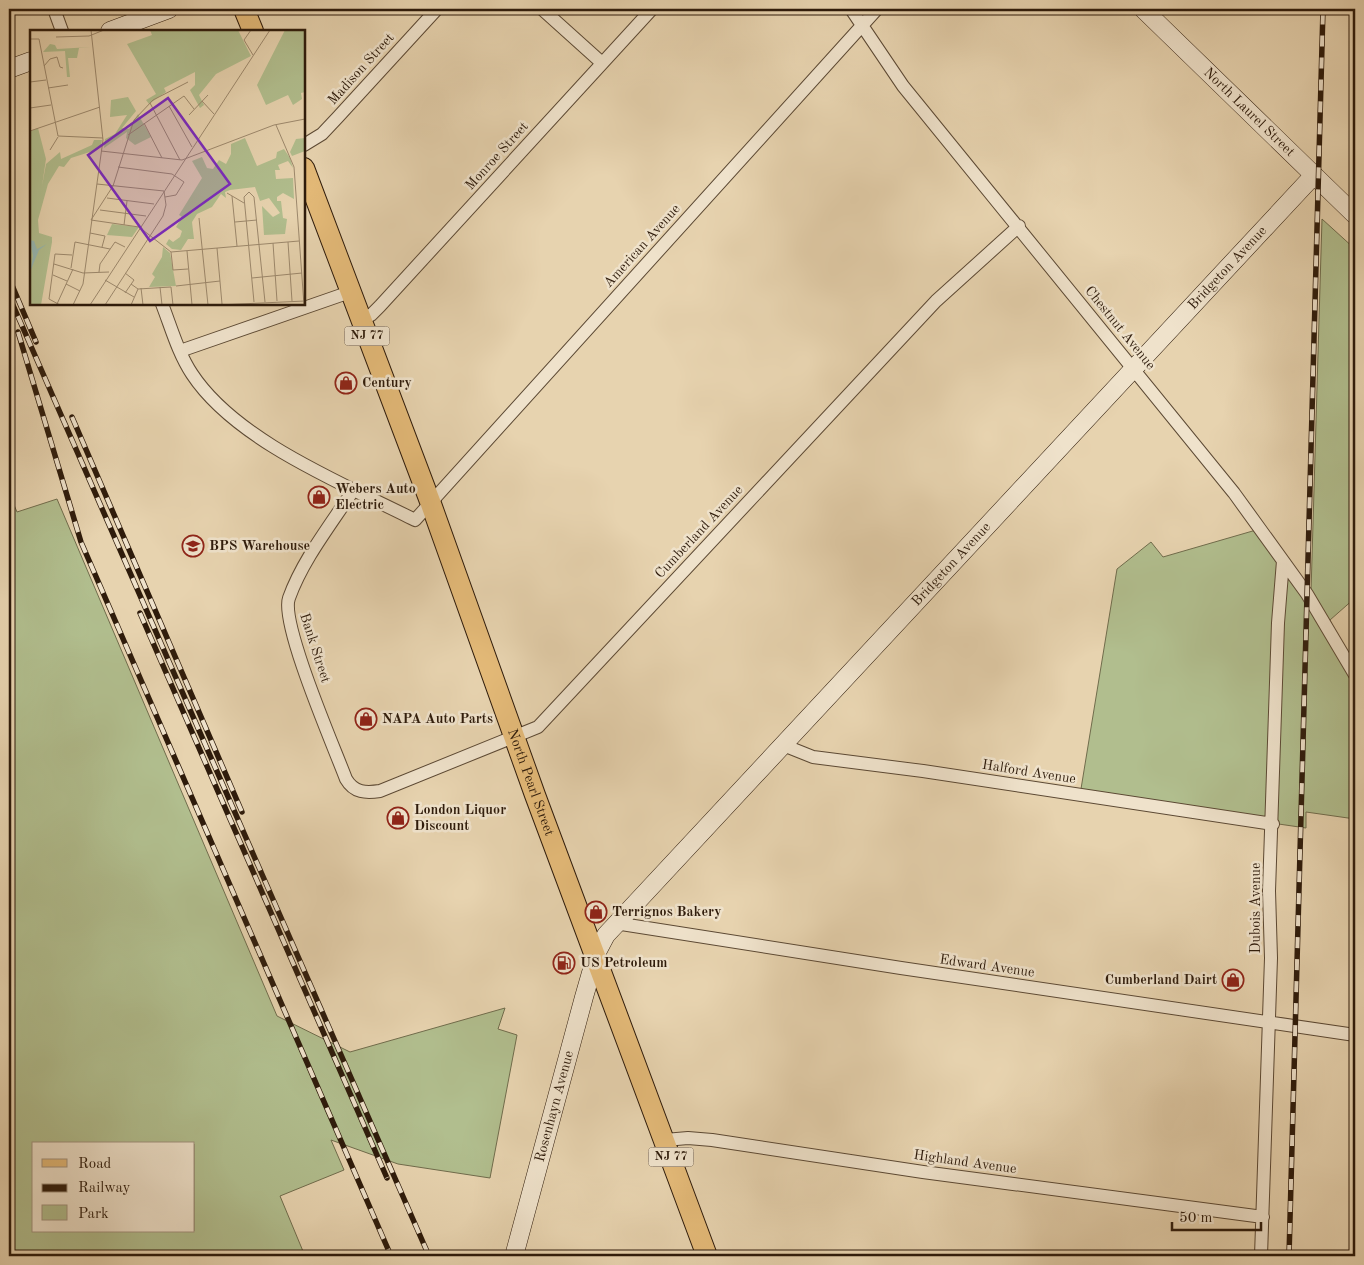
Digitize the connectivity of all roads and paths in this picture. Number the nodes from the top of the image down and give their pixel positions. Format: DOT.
graph roads {
  1 [pos="54,9"];
  2 [pos="169,9"];
  3 [pos="244,9"];
  4 [pos="437,9"];
  5 [pos="542,9"];
  6 [pos="652,9"];
  7 [pos="851,9"];
  8 [pos="877,9"];
  9 [pos="1143,9"];
  10 [pos="861,26"];
  11 [pos="62,30"];
  12 [pos="113,30"];
  13 [pos="253,30"];
  14 [pos="30,61"];
  15 [pos="602,63"];
  16 [pos="9,69"];
  17 [pos="305,144"];
  18 [pos="305,171"];
  19 [pos="1314,175"];
  20 [pos="1355,215"];
  21 [pos="1019,226"];
  22 [pos="350,292"];
  23 [pos="162,305"];
  24 [pos="361,320"];
  25 [pos="180,351"];
  26 [pos="1134,369"];
  27 [pos="354,489"];
  28 [pos="431,504"];
  29 [pos="1283,561"];
  30 [pos="1355,675"];
  31 [pos="514,738"];
  32 [pos="783,745"];
  33 [pos="361,792"];
  34 [pos="1273,824"];
  35 [pos="615,923"];
  36 [pos="596,957"];
  37 [pos="1269,1022"];
  38 [pos="1355,1035"];
  39 [pos="665,1140"];
  40 [pos="1262,1217"];
  41 [pos="514,1256"];
  42 [pos="707,1256"];
  43 [pos="1261,1256"];
  1 -- 11 [label="street"];
  2 -- 12 [label="street"];
  3 -- 13 [label="main road"];
  4 -- 17 [label="street, Madison Street"];
  5 -- 15 [label="street"];
  6 -- 15 [label="street, Monroe Street"];
  7 -- 10 [label="street, Chestnut Avenue"];
  8 -- 10 [label="street, American Avenue"];
  9 -- 19 [label="street, North Laurel Street"];
  10 -- 21 [label="street, Chestnut Avenue"];
  10 -- 28 [label="street, American Avenue"];
  14 -- 16 [label="street"];
  15 -- 24 [label="street, Monroe Street"];
  18 -- 22 [label="main road, North Pearl Street / NJ 77"];
  19 -- 20 [label="street, North Laurel Street"];
  19 -- 26 [label="street, Bridgeton Avenue"];
  21 -- 26 [label="street, Chestnut Avenue"];
  21 -- 31 [label="street, Cumberland Avenue"];
  22 -- 24 [label="main road, North Pearl Street / NJ 77"];
  22 -- 25 [label="street"];
  23 -- 25 [label="street"];
  24 -- 28 [label="main road, North Pearl Street / NJ 77"];
  25 -- 27 [label="street"];
  26 -- 29 [label="street, Chestnut Avenue"];
  26 -- 32 [label="street, Bridgeton Avenue"];
  27 -- 28 [label="street"];
  27 -- 33 [label="street, Bank Street"];
  28 -- 31 [label="main road, North Pearl Street / NJ 77"];
  29 -- 30 [label="street, Chestnut Avenue"];
  29 -- 34 [label="street, Dubois Avenue"];
  31 -- 33 [label="street, Cumberland Avenue"];
  31 -- 36 [label="main road, North Pearl Street / NJ 77"];
  32 -- 34 [label="street, Halford Avenue"];
  32 -- 35 [label="street, Bridgeton Avenue"];
  34 -- 37 [label="street, Dubois Avenue"];
  35 -- 36 [label="street, Bridgeton Avenue"];
  35 -- 37 [label="street, Edward Avenue"];
  36 -- 39 [label="main road, North Pearl Street / NJ 77"];
  36 -- 41 [label="street, Rosenhayn Avenue"];
  37 -- 38 [label="street, Edward Avenue"];
  37 -- 40 [label="street, Dubois Avenue"];
  39 -- 40 [label="street, Highland Avenue"];
  39 -- 42 [label="main road, North Pearl Street / NJ 77"];
  40 -- 43 [label="street, Dubois Avenue"];
}
